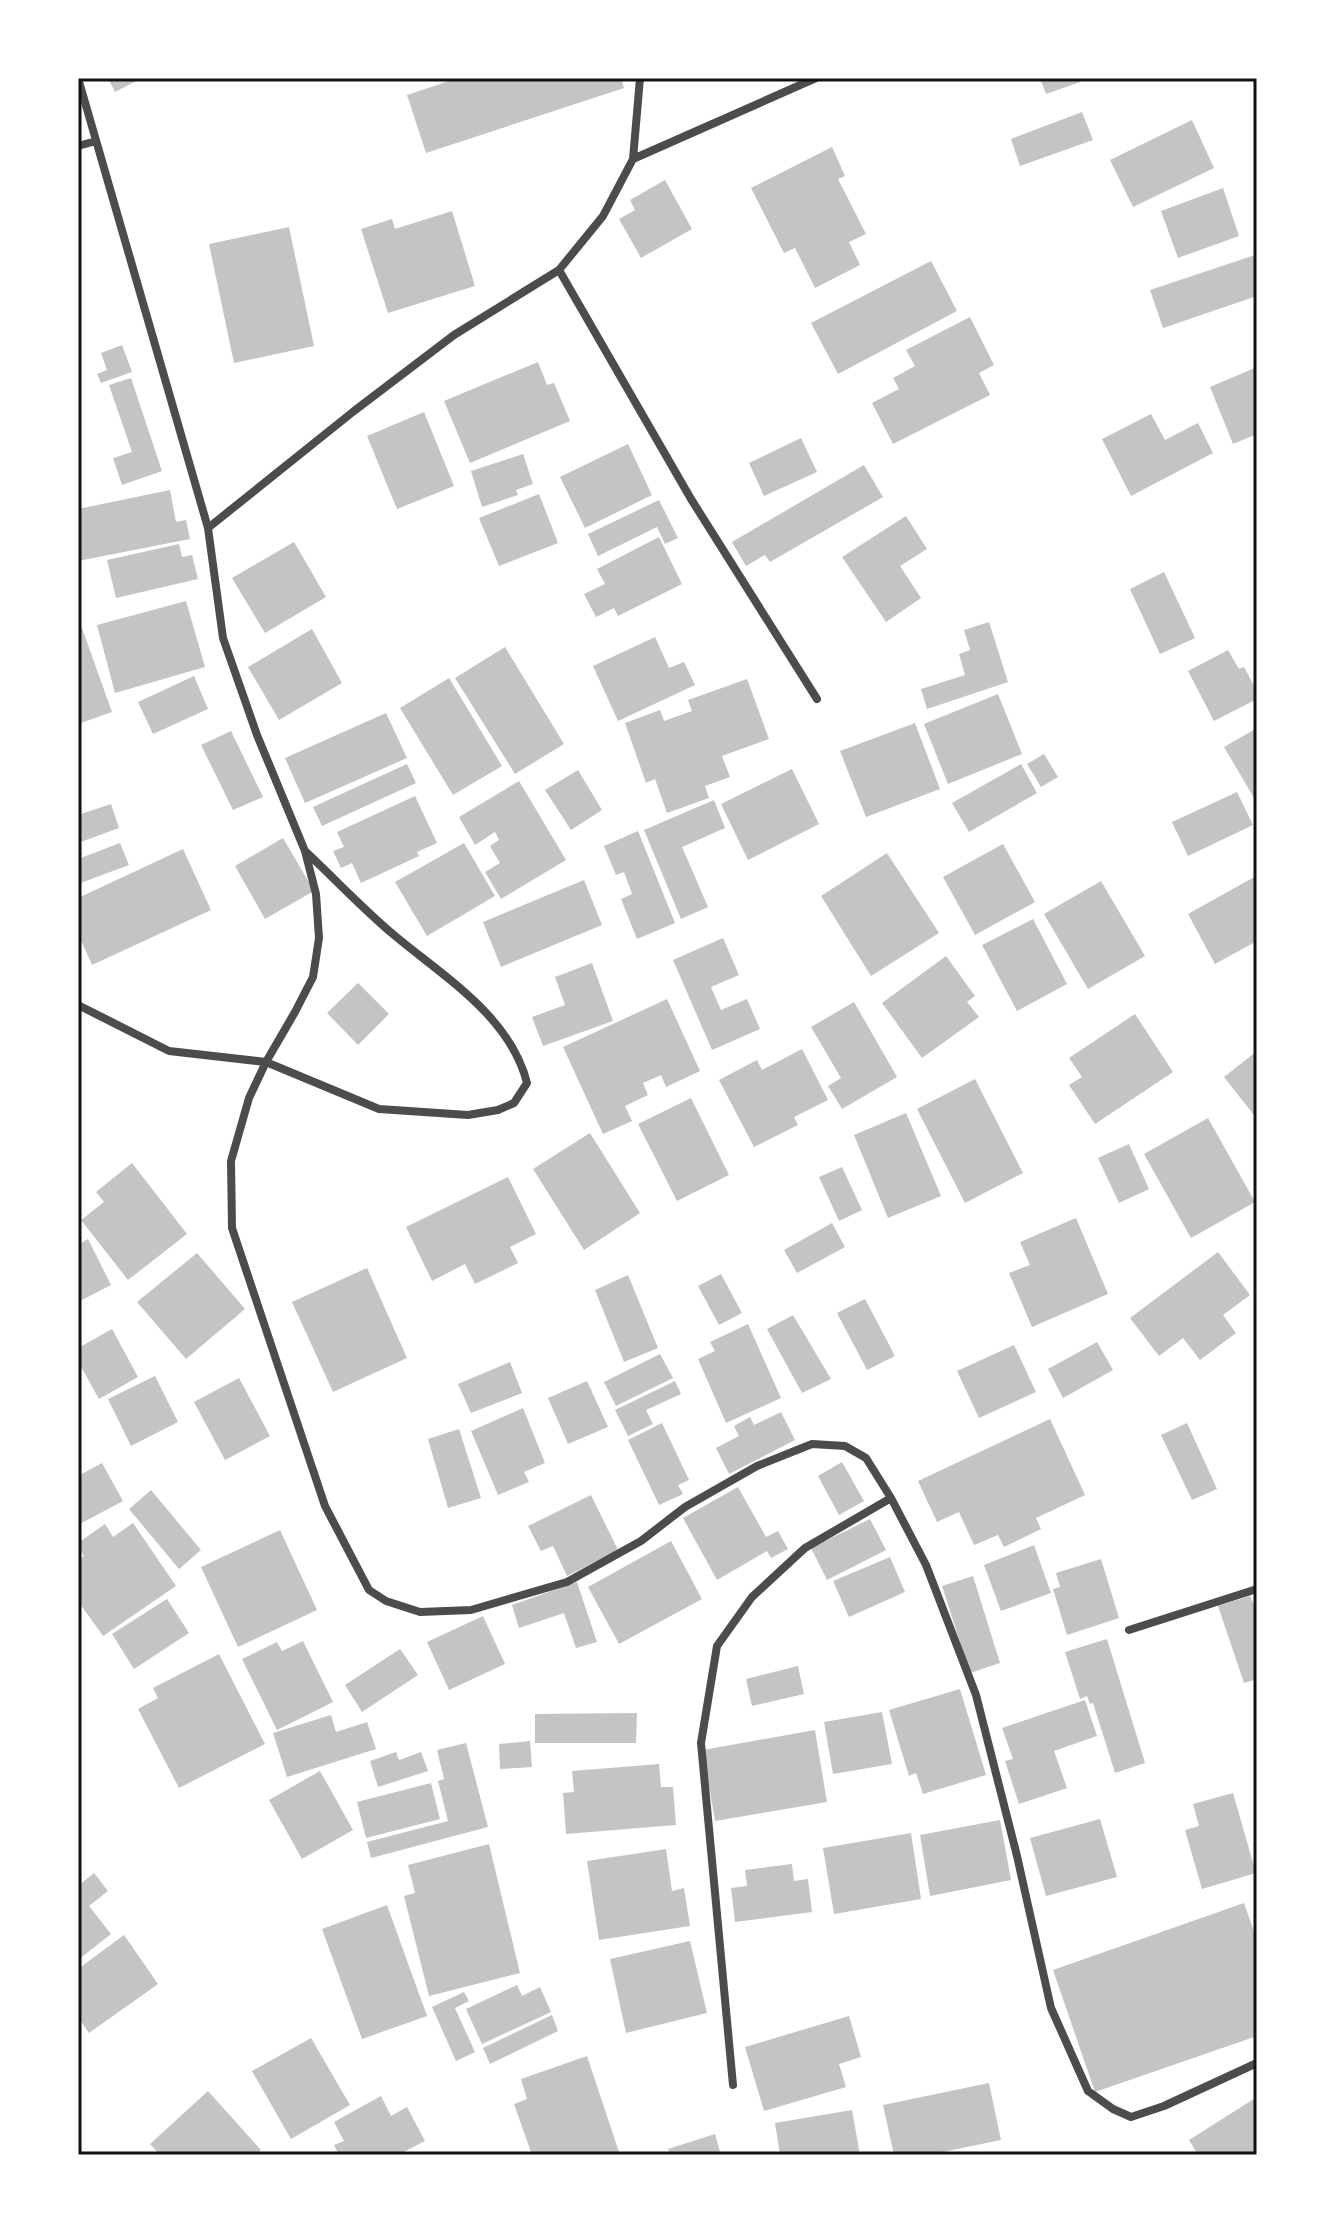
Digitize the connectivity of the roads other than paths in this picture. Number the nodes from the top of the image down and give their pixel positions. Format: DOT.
graph roads {
  1 [pos="78,78"];
  2 [pos="640,78"];
  3 [pos="816,78"];
  4 [pos="96,141"];
  5 [pos="78,146"];
  6 [pos="633,159"];
  7 [pos="559,270"];
  8 [pos="208,528"];
  9 [pos="817,699"];
  10 [pos="305,851"];
  11 [pos="78,1005"];
  12 [pos="266,1062"];
  13 [pos="891,1498"];
  14 [pos="1257,1589"];
  15 [pos="1129,1630"];
  16 [pos="1257,2063"];
  17 [pos="733,2085"];
  1 -- 4 [label="street"];
  2 -- 6 [label="street"];
  3 -- 6 [label="street"];
  4 -- 5 [label="street"];
  4 -- 8 [label="street"];
  6 -- 7 [label="street"];
  7 -- 8 [label="street"];
  7 -- 9 [label="street"];
  8 -- 10 [label="street"];
  10 -- 12 [label="street"];
  10 -- 12 [label="street"];
  11 -- 12 [label="street"];
  12 -- 13 [label="street"];
  13 -- 16 [label="street"];
  13 -- 17 [label="street"];
  14 -- 15 [label="street"];
}
